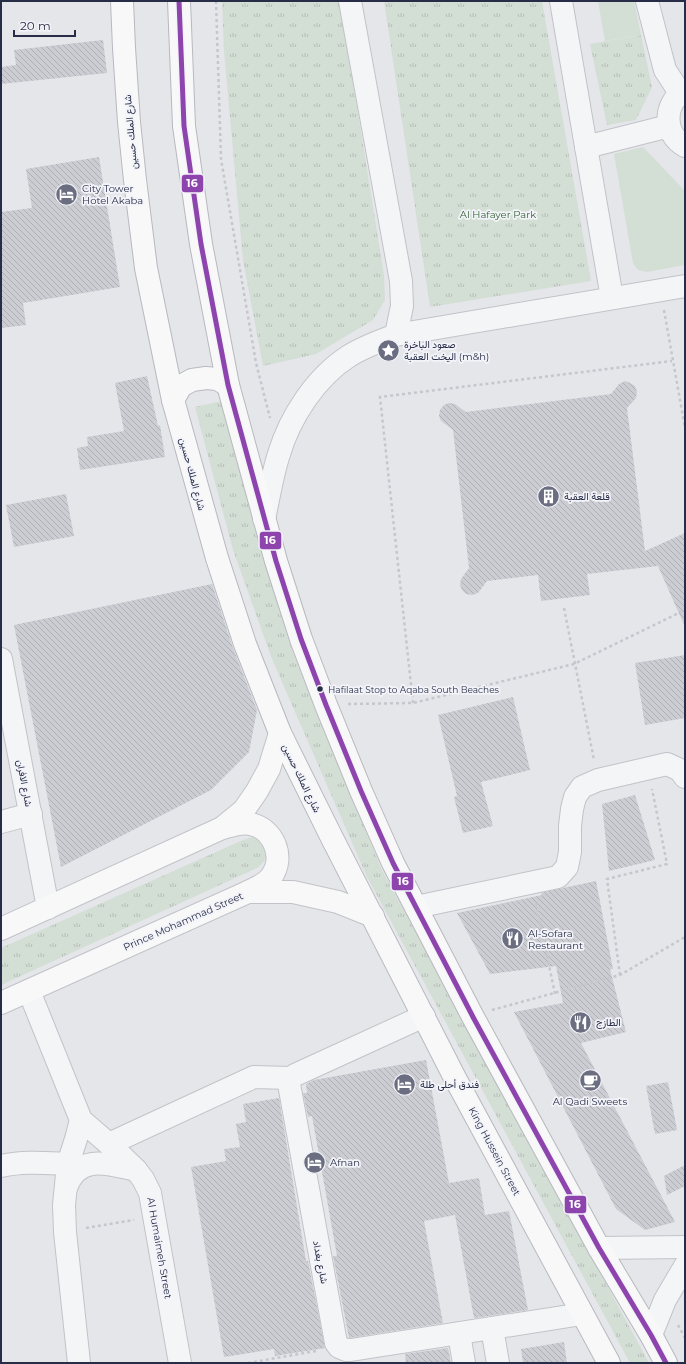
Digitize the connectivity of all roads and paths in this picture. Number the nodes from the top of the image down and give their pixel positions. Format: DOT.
graph roads {
  1 [pos="122,1"];
  2 [pos="179,1"];
  3 [pos="216,1"];
  4 [pos="350,1"];
  5 [pos="562,1"];
  6 [pos="648,1"];
  7 [pos="683,92"];
  8 [pos="669,126"];
  9 [pos="685,146"];
  10 [pos="586,147"];
  11 [pos="685,286"];
  12 [pos="661,290"];
  13 [pos="612,298"];
  14 [pos="396,335"];
  15 [pos="672,361"];
  16 [pos="228,385"];
  17 [pos="173,400"];
  18 [pos="685,428"];
  19 [pos="280,452"];
  20 [pos="264,519"];
  21 [pos="564,608"];
  22 [pos="685,610"];
  23 [pos="1,659"];
  24 [pos="574,664"];
  25 [pos="413,703"];
  26 [pos="326,705"];
  27 [pos="280,733"];
  28 [pos="648,769"];
  29 [pos="685,777"];
  30 [pos="598,780"];
  31 [pos="31,814"];
  32 [pos="1,822"];
  33 [pos="222,828"];
  34 [pos="532,883"];
  35 [pos="248,892"];
  36 [pos="48,908"];
  37 [pos="416,908"];
  38 [pos="373,916"];
  39 [pos="1,929"];
  40 [pos="685,937"];
  41 [pos="620,976"];
  42 [pos="29,991"];
  43 [pos="555,994"];
  44 [pos="1,1003"];
  45 [pos="424,1016"];
  46 [pos="473,1017"];
  47 [pos="291,1078"];
  48 [pos="81,1120"];
  49 [pos="109,1144"];
  50 [pos="68,1164"];
  51 [pos="1,1166"];
  52 [pos="136,1170"];
  53 [pos="65,1192"];
  54 [pos="155,1217"];
  55 [pos="65,1232"];
  56 [pos="685,1247"];
  57 [pos="599,1248"];
  58 [pos="685,1266"];
  59 [pos="582,1314"];
  60 [pos="492,1328"];
  61 [pos="459,1334"];
  62 [pos="651,1335"];
  63 [pos="338,1347"];
  64 [pos="79,1363"];
  65 [pos="180,1363"];
  66 [pos="248,1363"];
  67 [pos="464,1363"];
  68 [pos="498,1363"];
  69 [pos="610,1363"];
  70 [pos="666,1363"];
  1 -- 17 [label="main road, شارع الملك حسين"];
  2 -- 16 [label="main road"];
  3 -- 19 [label="path"];
  4 -- 14 [label="street"];
  5 -- 10 [label="street"];
  6 -- 7 [label="street"];
  7 -- 8 [label="street"];
  8 -- 9 [label="street"];
  8 -- 10 [label="street"];
  10 -- 13 [label="street"];
  11 -- 12 [label="street"];
  12 -- 13 [label="street"];
  12 -- 15 [label="path"];
  13 -- 14 [label="street"];
  14 -- 19 [label="street"];
  15 -- 18 [label="path"];
  15 -- 25 [label="path"];
  16 -- 17 [label="main road"];
  16 -- 20 [label="main road"];
  17 -- 27 [label="main road, شارع الملك حسين"];
  19 -- 20 [label="street"];
  20 -- 26 [label="main road"];
  21 -- 24 [label="path"];
  22 -- 24 [label="path"];
  23 -- 31 [label="street, شارع الافران"];
  24 -- 25 [label="path"];
  24 -- 30 [label="path"];
  25 -- 26 [label="path"];
  26 -- 37 [label="main road"];
  27 -- 33 [label="main road"];
  27 -- 38 [label="main road, شارع الملك حسين"];
  28 -- 29 [label="street"];
  28 -- 30 [label="street"];
  28 -- 41 [label="path"];
  30 -- 34 [label="street"];
  31 -- 32 [label="street"];
  31 -- 36 [label="street, شارع الافران"];
  33 -- 35 [label="main road"];
  33 -- 36 [label="main road"];
  34 -- 37 [label="street"];
  34 -- 43 [label="path"];
  35 -- 38 [label="main road, Prince Mohammad Street"];
  35 -- 42 [label="main road, Prince Mohammad Street"];
  36 -- 39 [label="main road"];
  37 -- 46 [label="main road"];
  38 -- 45 [label="main road, King Hussein Street"];
  40 -- 41 [label="path"];
  41 -- 43 [label="path"];
  42 -- 44 [label="main road, Prince Mohammad Street"];
  42 -- 48 [label="street"];
  43 -- 46 [label="path"];
  45 -- 47 [label="street"];
  45 -- 59 [label="main road, King Hussein Street"];
  46 -- 57 [label="main road"];
  47 -- 49 [label="street"];
  47 -- 63 [label="street, شارع بغداد"];
  48 -- 49 [label="street, Al Humaimeh Street"];
  48 -- 50 [label="street"];
  49 -- 52 [label="street, Al Humaimeh Street"];
  50 -- 51 [label="street"];
  50 -- 53 [label="street"];
  52 -- 53 [label="street"];
  52 -- 54 [label="street, Al Humaimeh Street"];
  53 -- 55 [label="street"];
  54 -- 55 [label="path"];
  54 -- 65 [label="street, Al Humaimeh Street"];
  55 -- 64 [label="street"];
  56 -- 57 [label="street"];
  57 -- 62 [label="main road"];
  58 -- 62 [label="street"];
  59 -- 60 [label="street"];
  59 -- 69 [label="main road, King Hussein Street"];
  60 -- 61 [label="street"];
  60 -- 68 [label="street"];
  61 -- 63 [label="street"];
  61 -- 67 [label="street"];
  62 -- 70 [label="main road"];
  63 -- 66 [label="path"];
}
